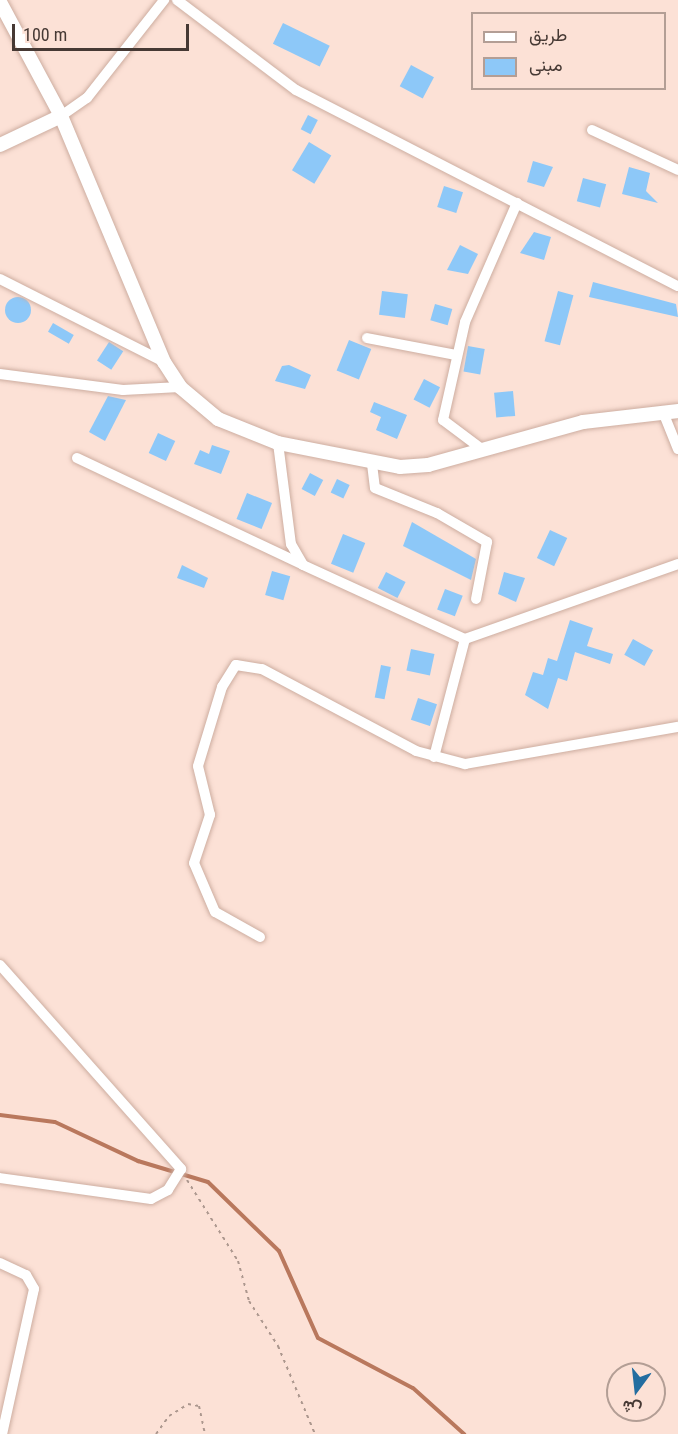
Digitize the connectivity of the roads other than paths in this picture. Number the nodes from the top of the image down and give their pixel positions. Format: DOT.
graph roads {
  1 [pos="164,0"];
  2 [pos="177,0"];
  3 [pos="0,2"];
  4 [pos="62,116"];
  5 [pos="592,130"];
  6 [pos="0,145"];
  7 [pos="678,170"];
  8 [pos="517,203"];
  9 [pos="0,279"];
  10 [pos="678,286"];
  11 [pos="367,338"];
  12 [pos="456,355"];
  13 [pos="164,362"];
  14 [pos="0,374"];
  15 [pos="180,387"];
  16 [pos="678,411"];
  17 [pos="663,412"];
  18 [pos="278,443"];
  19 [pos="678,449"];
  20 [pos="483,450"];
  21 [pos="78,459"];
  22 [pos="372,464"];
  23 [pos="678,564"];
  24 [pos="303,565"];
  25 [pos="476,598"];
  26 [pos="465,639"];
  27 [pos="678,727"];
  28 [pos="434,757"];
  29 [pos="260,937"];
  30 [pos="0,965"];
  31 [pos="0,1178"];
  32 [pos="0,1263"];
  33 [pos="2,1434"];
  1 -- 4 [label="street"];
  2 -- 8 [label="street"];
  3 -- 4 [label="street"];
  4 -- 6 [label="street"];
  4 -- 13 [label="street"];
  5 -- 7 [label="street"];
  8 -- 10 [label="street"];
  8 -- 12 [label="street"];
  9 -- 13 [label="street"];
  11 -- 12 [label="street"];
  12 -- 20 [label="street"];
  13 -- 15 [label="street"];
  14 -- 15 [label="street"];
  15 -- 18 [label="street"];
  16 -- 17 [label="street"];
  17 -- 19 [label="street"];
  17 -- 20 [label="street"];
  18 -- 22 [label="street"];
  18 -- 24 [label="street"];
  20 -- 22 [label="street"];
  21 -- 24 [label="street"];
  22 -- 25 [label="street"];
  23 -- 26 [label="street"];
  24 -- 26 [label="street"];
  26 -- 28 [label="street"];
  27 -- 28 [label="street"];
  28 -- 29 [label="street"];
  30 -- 31 [label="street"];
  32 -- 33 [label="street"];
}
